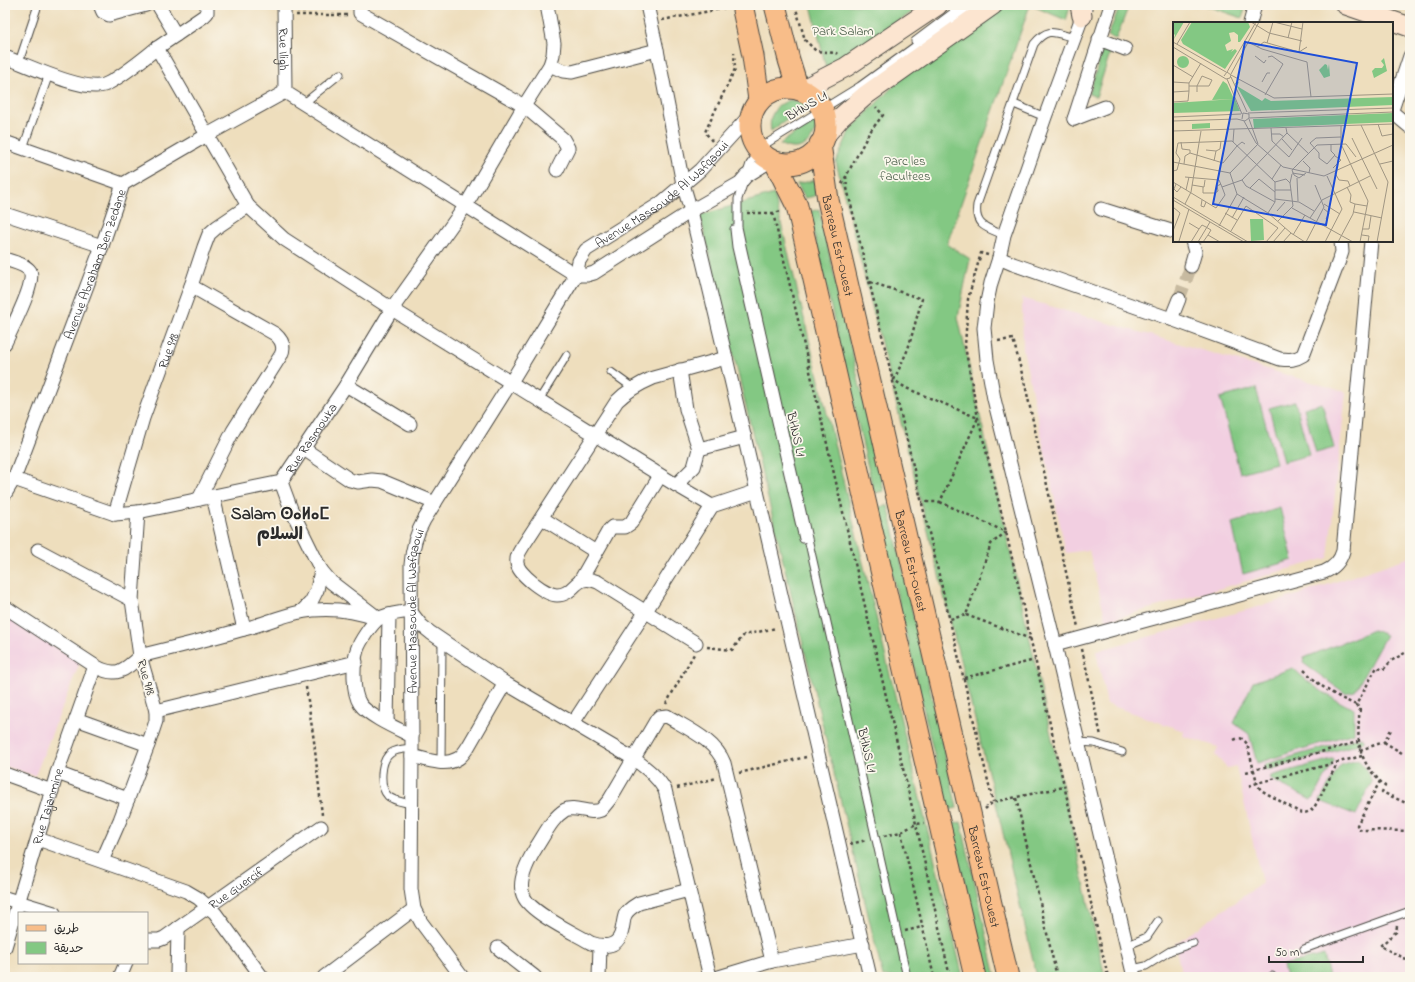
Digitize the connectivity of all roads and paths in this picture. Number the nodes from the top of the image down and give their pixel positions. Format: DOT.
graph roads {
  1 [pos="38,5"];
  2 [pos="100,5"];
  3 [pos="146,5"];
  4 [pos="158,5"];
  5 [pos="207,5"];
  6 [pos="547,5"];
  7 [pos="648,5"];
  8 [pos="742,5"];
  9 [pos="775,5"];
  10 [pos="795,5"];
  11 [pos="938,5"];
  12 [pos="963,5"];
  13 [pos="972,5"];
  14 [pos="993,5"];
  15 [pos="1111,5"];
  16 [pos="1255,5"];
  17 [pos="1346,5"];
  18 [pos="360,9"];
  19 [pos="721,9"];
  20 [pos="1083,9"];
  21 [pos="284,10"];
  22 [pos="651,22"];
  23 [pos="1250,22"];
  24 [pos="1410,27"];
  25 [pos="176,35"];
  26 [pos="1074,38"];
  27 [pos="1099,39"];
  28 [pos="157,48"];
  29 [pos="1125,49"];
  30 [pos="658,50"];
  31 [pos="734,53"];
  32 [pos="1410,56"];
  33 [pos="5,57"];
  34 [pos="19,62"];
  35 [pos="550,65"];
  36 [pos="846,67"];
  37 [pos="49,74"];
  38 [pos="340,74"];
  39 [pos="799,90"];
  40 [pos="285,92"];
  41 [pos="866,95"];
  42 [pos="303,104"];
  43 [pos="1014,104"];
  44 [pos="524,106"];
  45 [pos="756,107"];
  46 [pos="1105,107"];
  47 [pos="822,108"];
  48 [pos="1393,108"];
  49 [pos="1393,112"];
  50 [pos="1045,117"];
  51 [pos="1410,127"];
  52 [pos="207,135"];
  53 [pos="822,141"];
  54 [pos="5,142"];
  55 [pos="23,148"];
  56 [pos="719,150"];
  57 [pos="766,155"];
  58 [pos="557,170"];
  59 [pos="846,176"];
  60 [pos="743,180"];
  61 [pos="123,184"];
  62 [pos="683,184"];
  63 [pos="828,200"];
  64 [pos="466,205"];
  65 [pos="248,206"];
  66 [pos="797,206"];
  67 [pos="1101,208"];
  68 [pos="690,211"];
  69 [pos="737,212"];
  70 [pos="773,213"];
  71 [pos="5,214"];
  72 [pos="1173,232"];
  73 [pos="1004,235"];
  74 [pos="1192,242"];
  75 [pos="1341,242"];
  76 [pos="1371,242"];
  77 [pos="102,246"];
  78 [pos="994,257"];
  79 [pos="5,259"];
  80 [pos="1191,266"];
  81 [pos="576,275"];
  82 [pos="870,282"];
  83 [pos="191,286"];
  84 [pos="1179,299"];
  85 [pos="392,309"];
  86 [pos="1172,319"];
  87 [pos="985,342"];
  88 [pos="5,343"];
  89 [pos="567,355"];
  90 [pos="726,358"];
  91 [pos="680,370"];
  92 [pos="611,372"];
  93 [pos="894,380"];
  94 [pos="510,382"];
  95 [pos="346,385"];
  96 [pos="633,388"];
  97 [pos="539,400"];
  98 [pos="978,418"];
  99 [pos="410,424"];
  100 [pos="596,435"];
  101 [pos="744,437"];
  102 [pos="304,449"];
  103 [pos="699,449"];
  104 [pos="660,476"];
  105 [pos="14,479"];
  106 [pos="281,482"];
  107 [pos="676,485"];
  108 [pos="757,490"];
  109 [pos="5,494"];
  110 [pos="213,496"];
  111 [pos="199,499"];
  112 [pos="922,502"];
  113 [pos="940,502"];
  114 [pos="435,503"];
  115 [pos="712,506"];
  116 [pos="138,512"];
  117 [pos="115,514"];
  118 [pos="542,518"];
  119 [pos="1006,532"];
  120 [pos="38,550"];
  121 [pos="596,552"];
  122 [pos="321,570"];
  123 [pos="580,581"];
  124 [pos="132,600"];
  125 [pos="5,607"];
  126 [pos="410,611"];
  127 [pos="646,611"];
  128 [pos="301,612"];
  129 [pos="966,616"];
  130 [pos="383,617"];
  131 [pos="950,619"];
  132 [pos="788,625"];
  133 [pos="244,629"];
  134 [pos="1078,629"];
  135 [pos="1031,639"];
  136 [pos="442,641"];
  137 [pos="697,644"];
  138 [pos="1055,644"];
  139 [pos="1082,647"];
  140 [pos="1410,650"];
  141 [pos="140,656"];
  142 [pos="1035,660"];
  143 [pos="356,662"];
  144 [pos="95,666"];
  145 [pos="1304,670"];
  146 [pos="304,675"];
  147 [pos="964,678"];
  148 [pos="505,683"];
  149 [pos="1356,705"];
  150 [pos="156,716"];
  151 [pos="660,717"];
  152 [pos="76,719"];
  153 [pos="387,723"];
  154 [pos="573,723"];
  155 [pos="1392,728"];
  156 [pos="1234,740"];
  157 [pos="1078,742"];
  158 [pos="1358,742"];
  159 [pos="1384,742"];
  160 [pos="148,745"];
  161 [pos="1100,745"];
  162 [pos="412,747"];
  163 [pos="1360,750"];
  164 [pos="1122,752"];
  165 [pos="1402,753"];
  166 [pos="818,754"];
  167 [pos="1362,756"];
  168 [pos="634,759"];
  169 [pos="441,762"];
  170 [pos="1338,762"];
  171 [pos="1254,770"];
  172 [pos="1246,772"];
  173 [pos="57,773"];
  174 [pos="5,774"];
  175 [pos="727,775"];
  176 [pos="1380,781"];
  177 [pos="1257,783"];
  178 [pos="1249,786"];
  179 [pos="1064,787"];
  180 [pos="665,790"];
  181 [pos="52,791"];
  182 [pos="1016,798"];
  183 [pos="128,799"];
  184 [pos="411,804"];
  185 [pos="1410,805"];
  186 [pos="938,820"];
  187 [pos="916,824"];
  188 [pos="321,827"];
  189 [pos="1410,830"];
  190 [pos="901,832"];
  191 [pos="873,838"];
  192 [pos="38,839"];
  193 [pos="840,847"];
  194 [pos="102,861"];
  195 [pos="689,890"];
  196 [pos="5,898"];
  197 [pos="19,902"];
  198 [pos="208,906"];
  199 [pos="414,909"];
  200 [pos="1410,911"];
  201 [pos="51,912"];
  202 [pos="1158,922"];
  203 [pos="1397,924"];
  204 [pos="922,926"];
  205 [pos="178,928"];
  206 [pos="903,932"];
  207 [pos="148,940"];
  208 [pos="1193,943"];
  209 [pos="863,944"];
  210 [pos="600,946"];
  211 [pos="1126,946"];
  212 [pos="5,947"];
  213 [pos="498,948"];
  214 [pos="1304,949"];
  215 [pos="772,961"];
  216 [pos="1410,961"];
  217 [pos="126,964"];
  218 [pos="1133,973"];
  219 [pos="457,975"];
  220 [pos="120,977"];
  221 [pos="177,977"];
  222 [pos="262,977"];
  223 [pos="324,977"];
  224 [pos="535,977"];
  225 [pos="598,977"];
  226 [pos="710,977"];
  227 [pos="718,977"];
  228 [pos="870,977"];
  229 [pos="903,977"];
  230 [pos="907,977"];
  231 [pos="934,977"];
  232 [pos="950,977"];
  233 [pos="975,977"];
  234 [pos="1008,977"];
  235 [pos="1057,977"];
  236 [pos="1108,977"];
  1 -- 34 [label="lane"];
  2 -- 3 [label="street"];
  4 -- 25 [label="street"];
  5 -- 25 [label="street"];
  6 -- 35 [label="street"];
  7 -- 22 [label="street"];
  8 -- 45 [label="main road"];
  9 -- 39 [label="main road"];
  10 -- 36 [label="path"];
  11 -- 36 [label="main road"];
  12 -- 47 [label="lane, BHNS L1"];
  13 -- 47 [label="lane, BHNS L1"];
  14 -- 41 [label="main road"];
  15 -- 27 [label="street"];
  16 -- 23 [label="street"];
  17 -- 24 [label="main road"];
  18 -- 21 [label="path"];
  18 -- 44 [label="street"];
  19 -- 22 [label="path"];
  20 -- 26 [label="street"];
  21 -- 40 [label="street, Rue Iligh"];
  22 -- 30 [label="street"];
  25 -- 28 [label="street"];
  26 -- 43 [label="lane"];
  26 -- 50 [label="street"];
  27 -- 29 [label="street"];
  27 -- 46 [label="street"];
  28 -- 37 [label="street"];
  28 -- 52 [label="street"];
  30 -- 35 [label="street"];
  30 -- 62 [label="street"];
  31 -- 56 [label="path"];
  32 -- 48 [label="street"];
  33 -- 34 [label="street"];
  34 -- 37 [label="street"];
  35 -- 44 [label="street, Rue Rasmouka"];
  36 -- 39 [label="main road"];
  37 -- 55 [label="lane"];
  38 -- 42 [label="lane"];
  39 -- 45 [label="main road"];
  39 -- 47 [label="main road"];
  40 -- 42 [label="street"];
  40 -- 52 [label="street, Avenue Abraham Ben Zedane"];
  41 -- 53 [label="main road"];
  41 -- 59 [label="path"];
  42 -- 64 [label="street"];
  43 -- 50 [label="lane"];
  43 -- 73 [label="lane"];
  44 -- 58 [label="street"];
  44 -- 64 [label="street, Rue Rasmouka"];
  45 -- 56 [label="street, Avenue Massoude Al Wafqaoui"];
  45 -- 57 [label="main road"];
  47 -- 53 [label="main road, Barreau Est-Ouest"];
  47 -- 57 [label="lane, BHNS L1"];
  49 -- 51 [label="street"];
  50 -- 73 [label="street"];
  52 -- 61 [label="street, Avenue Abraham Ben Zedane"];
  52 -- 65 [label="street"];
  53 -- 57 [label="main road"];
  53 -- 63 [label="main road, Barreau Est-Ouest"];
  54 -- 55 [label="street"];
  55 -- 61 [label="street"];
  56 -- 62 [label="street, Avenue Massoude Al Wafqaoui"];
  57 -- 60 [label="street, Avenue Massoude Al Wafqaoui"];
  57 -- 60 [label="lane, BHNS L1"];
  57 -- 66 [label="main road"];
  59 -- 63 [label="path"];
  59 -- 82 [label="path"];
  60 -- 68 [label="street, Avenue Massoude Al Wafqaoui"];
  60 -- 69 [label="lane, BHNS L1"];
  60 -- 191 [label="lane, BHNS L1"];
  61 -- 77 [label="street, Avenue Abraham Ben Zedane"];
  62 -- 68 [label="street"];
  62 -- 81 [label="street, Avenue Massoude Al Wafqaoui"];
  63 -- 234 [label="main road, Barreau Est-Ouest"];
  64 -- 81 [label="street"];
  64 -- 85 [label="street, Rue Rasmouka"];
  65 -- 83 [label="street, Rue 918"];
  65 -- 85 [label="street"];
  66 -- 70 [label="path"];
  66 -- 186 [label="main road"];
  67 -- 72 [label="street"];
  68 -- 81 [label="street, Avenue Massoude Al Wafqaoui"];
  68 -- 90 [label="street"];
  69 -- 70 [label="path"];
  69 -- 191 [label="lane, BHNS L1"];
  70 -- 187 [label="path"];
  71 -- 77 [label="street"];
  73 -- 78 [label="street"];
  74 -- 80 [label="street"];
  75 -- 86 [label="street"];
  76 -- 138 [label="street"];
  77 -- 105 [label="street, Avenue Abraham Ben Zedane"];
  78 -- 86 [label="street"];
  78 -- 87 [label="street"];
  78 -- 98 [label="path"];
  79 -- 88 [label="street"];
  81 -- 94 [label="street, Avenue Massoude Al Wafqaoui"];
  82 -- 93 [label="path"];
  82 -- 93 [label="path"];
  83 -- 111 [label="street"];
  83 -- 117 [label="street, Rue 918"];
  84 -- 86 [label="street"];
  85 -- 94 [label="street"];
  85 -- 95 [label="street, Rue Rasmouka"];
  87 -- 134 [label="path"];
  87 -- 138 [label="street"];
  89 -- 97 [label="lane"];
  90 -- 91 [label="street"];
  90 -- 101 [label="street"];
  91 -- 96 [label="street"];
  91 -- 103 [label="street"];
  92 -- 96 [label="lane"];
  93 -- 98 [label="path"];
  93 -- 112 [label="path"];
  94 -- 97 [label="street"];
  94 -- 114 [label="street, Avenue Massoude Al Wafqaoui"];
  95 -- 99 [label="street"];
  95 -- 102 [label="street, Rue Rasmouka"];
  96 -- 100 [label="street"];
  97 -- 100 [label="street"];
  98 -- 113 [label="path"];
  98 -- 119 [label="path"];
  100 -- 104 [label="street"];
  100 -- 118 [label="street"];
  101 -- 103 [label="street"];
  101 -- 108 [label="street"];
  102 -- 106 [label="street, Rue Rasmouka"];
  102 -- 114 [label="street"];
  103 -- 107 [label="street"];
  104 -- 107 [label="street"];
  104 -- 121 [label="street"];
  105 -- 109 [label="street, Avenue Abraham Ben Zedane"];
  105 -- 117 [label="street, Rue Rasmouka"];
  106 -- 110 [label="street, Rue Rasmouka"];
  106 -- 122 [label="street"];
  107 -- 115 [label="street"];
  108 -- 115 [label="street"];
  108 -- 132 [label="street"];
  110 -- 111 [label="street, Rue Rasmouka"];
  110 -- 133 [label="street"];
  111 -- 116 [label="street, Rue Rasmouka"];
  112 -- 113 [label="path"];
  112 -- 131 [label="path"];
  113 -- 119 [label="path"];
  114 -- 126 [label="street, Avenue Massoude Al Wafqaoui"];
  115 -- 127 [label="street"];
  116 -- 117 [label="street, Rue Rasmouka"];
  116 -- 124 [label="street, Rue 918"];
  118 -- 121 [label="street"];
  118 -- 123 [label="street"];
  119 -- 129 [label="path"];
  119 -- 135 [label="path"];
  120 -- 124 [label="street"];
  121 -- 123 [label="street"];
  122 -- 128 [label="street"];
  122 -- 130 [label="street"];
  123 -- 127 [label="street"];
  124 -- 141 [label="street, Rue 918"];
  125 -- 144 [label="street"];
  126 -- 130 [label="street"];
  126 -- 136 [label="street"];
  126 -- 162 [label="street, Avenue Massoude Al Wafqaoui"];
  127 -- 137 [label="street"];
  127 -- 154 [label="street"];
  128 -- 130 [label="street"];
  128 -- 133 [label="street"];
  129 -- 131 [label="path"];
  129 -- 135 [label="path"];
  130 -- 143 [label="street"];
  130 -- 153 [label="street"];
  131 -- 147 [label="path"];
  132 -- 137 [label="path"];
  132 -- 166 [label="street"];
  133 -- 141 [label="street"];
  135 -- 142 [label="path"];
  136 -- 148 [label="street"];
  136 -- 169 [label="lane"];
  137 -- 151 [label="path"];
  138 -- 157 [label="street"];
  139 -- 161 [label="path"];
  140 -- 149 [label="path"];
  141 -- 144 [label="street"];
  141 -- 150 [label="street, Rue 918"];
  142 -- 147 [label="path"];
  142 -- 179 [label="path"];
  143 -- 146 [label="street"];
  143 -- 153 [label="street"];
  144 -- 152 [label="street, Rue Tajanmine"];
  145 -- 149 [label="path"];
  146 -- 150 [label="street"];
  146 -- 188 [label="path"];
  147 -- 182 [label="path"];
  148 -- 154 [label="street"];
  148 -- 169 [label="street"];
  149 -- 158 [label="path"];
  150 -- 160 [label="street"];
  151 -- 168 [label="street"];
  151 -- 175 [label="street"];
  152 -- 160 [label="street"];
  152 -- 173 [label="street, Rue Tajanmine"];
  153 -- 162 [label="street"];
  154 -- 168 [label="street"];
  155 -- 159 [label="path"];
  156 -- 171 [label="path"];
  157 -- 161 [label="lane"];
  157 -- 211 [label="street"];
  158 -- 163 [label="path"];
  158 -- 171 [label="path"];
  159 -- 163 [label="path"];
  159 -- 165 [label="path"];
  160 -- 183 [label="street"];
  161 -- 164 [label="lane"];
  162 -- 169 [label="street"];
  162 -- 184 [label="street, Avenue Massoude Al Wafqaoui"];
  162 -- 184 [label="lane"];
  163 -- 167 [label="path"];
  166 -- 175 [label="path"];
  166 -- 193 [label="street"];
  167 -- 170 [label="path"];
  167 -- 176 [label="path"];
  168 -- 180 [label="street"];
  168 -- 210 [label="street"];
  170 -- 177 [label="path"];
  170 -- 177 [label="path"];
  171 -- 172 [label="path"];
  171 -- 177 [label="path"];
  173 -- 181 [label="street, Rue Tajanmine"];
  173 -- 183 [label="street"];
  174 -- 181 [label="street"];
  175 -- 180 [label="path"];
  175 -- 215 [label="street"];
  176 -- 185 [label="path"];
  176 -- 189 [label="path"];
  177 -- 178 [label="path"];
  179 -- 182 [label="path"];
  179 -- 236 [label="path"];
  180 -- 195 [label="street"];
  181 -- 192 [label="street, Rue Tajanmine"];
  182 -- 235 [label="path"];
  183 -- 194 [label="street"];
  184 -- 199 [label="street, Avenue Massoude Al Wafqaoui"];
  186 -- 187 [label="path"];
  186 -- 233 [label="main road"];
  187 -- 190 [label="path"];
  187 -- 232 [label="path"];
  188 -- 198 [label="street, Rue Guercif"];
  190 -- 191 [label="path"];
  190 -- 204 [label="path"];
  191 -- 193 [label="path"];
  191 -- 229 [label="lane, BHNS L1"];
  191 -- 230 [label="lane, BHNS L1"];
  192 -- 194 [label="street"];
  192 -- 197 [label="street, Rue Tajanmine"];
  193 -- 209 [label="street"];
  194 -- 198 [label="street"];
  195 -- 210 [label="street"];
  195 -- 226 [label="street"];
  196 -- 197 [label="street"];
  197 -- 201 [label="street"];
  197 -- 212 [label="street, Rue Tajanmine"];
  198 -- 205 [label="street, Rue Guercif"];
  198 -- 222 [label="street"];
  199 -- 219 [label="street, Avenue Massoude Al Wafqaoui"];
  199 -- 223 [label="street"];
  200 -- 214 [label="lane"];
  202 -- 211 [label="lane"];
  203 -- 216 [label="path"];
  204 -- 206 [label="path"];
  204 -- 231 [label="path"];
  205 -- 207 [label="street, Rue Guercif"];
  205 -- 221 [label="street"];
  208 -- 218 [label="lane"];
  209 -- 215 [label="street"];
  209 -- 228 [label="street"];
  210 -- 225 [label="street"];
  211 -- 218 [label="street"];
  213 -- 224 [label="street"];
  215 -- 227 [label="street"];
  217 -- 220 [label="street"];
}
